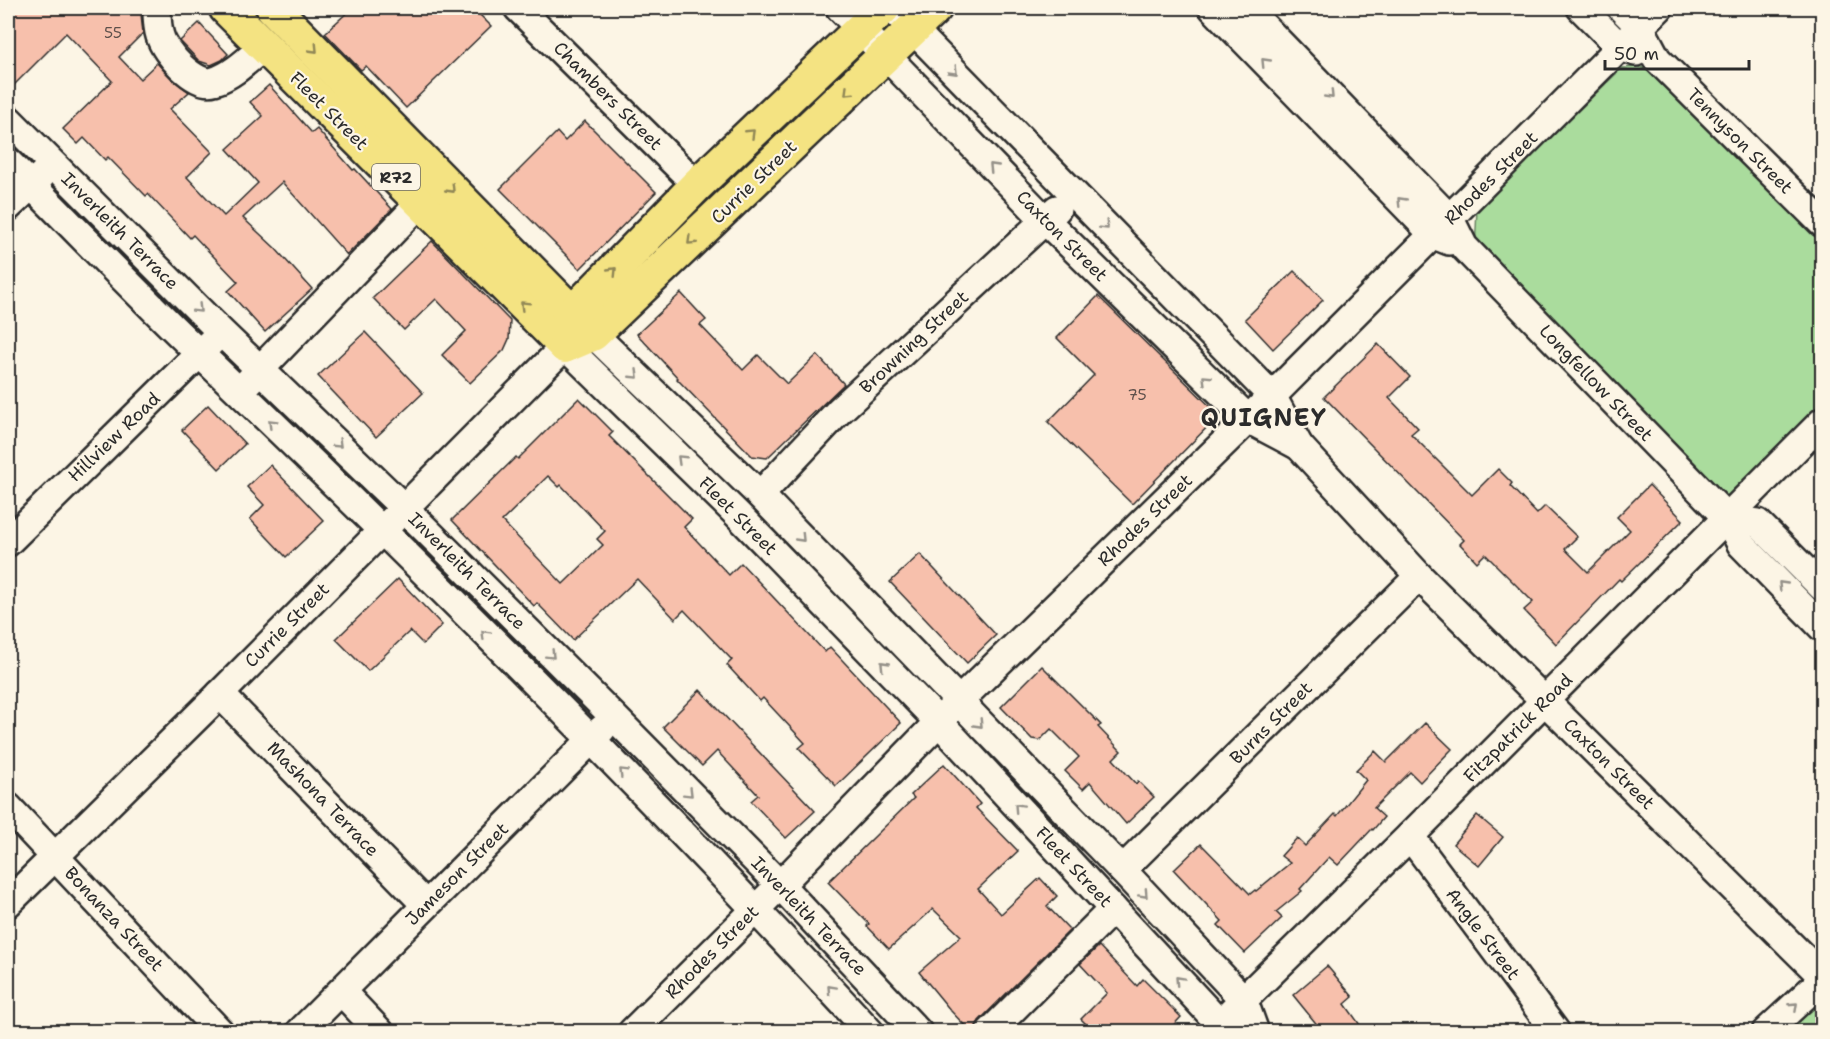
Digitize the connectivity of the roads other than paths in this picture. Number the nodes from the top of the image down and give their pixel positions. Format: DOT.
graph roads {
  1 [pos="157,8"];
  2 [pos="226,8"];
  3 [pos="518,8"];
  4 [pos="1213,8"];
  5 [pos="1246,8"];
  6 [pos="1581,8"];
  7 [pos="1621,8"];
  8 [pos="1659,8"];
  9 [pos="288,12"];
  10 [pos="861,15"];
  11 [pos="913,15"];
  12 [pos="1640,27"];
  13 [pos="264,46"];
  14 [pos="1620,46"];
  15 [pos="885,56"];
  16 [pos="1658,59"];
  17 [pos="8,119"];
  18 [pos="8,162"];
  19 [pos="53,165"];
  20 [pos="30,184"];
  21 [pos="697,184"];
  22 [pos="1072,193"];
  23 [pos="421,202"];
  24 [pos="8,207"];
  25 [pos="1045,220"];
  26 [pos="1822,223"];
  27 [pos="1442,227"];
  28 [pos="577,331"];
  29 [pos="221,332"];
  30 [pos="199,354"];
  31 [pos="261,369"];
  32 [pos="240,391"];
  33 [pos="1272,396"];
  34 [pos="1248,420"];
  35 [pos="1822,423"];
  36 [pos="1299,446"];
  37 [pos="760,495"];
  38 [pos="404,508"];
  39 [pos="1728,519"];
  40 [pos="381,530"];
  41 [pos="8,542"];
  42 [pos="1419,576"];
  43 [pos="1822,587"];
  44 [pos="1822,627"];
  45 [pos="220,694"];
  46 [pos="1545,700"];
  47 [pos="958,702"];
  48 [pos="614,717"];
  49 [pos="939,722"];
  50 [pos="591,740"];
  51 [pos="8,807"];
  52 [pos="1410,836"];
  53 [pos="56,856"];
  54 [pos="1122,870"];
  55 [pos="780,885"];
  56 [pos="8,903"];
  57 [pos="426,905"];
  58 [pos="756,908"];
  59 [pos="1113,909"];
  60 [pos="1822,978"];
  61 [pos="342,992"];
  62 [pos="1243,999"];
  63 [pos="1224,1029"];
  64 [pos="220,1032"];
  65 [pos="300,1032"];
  66 [pos="380,1032"];
  67 [pos="632,1032"];
  68 [pos="870,1032"];
  69 [pos="918,1032"];
  70 [pos="990,1032"];
  71 [pos="1256,1032"];
  72 [pos="1556,1032"];
  73 [pos="1767,1032"];
  1 -- 13 [label="street"];
  2 -- 13 [label="main road, Fleet Street / R72"];
  3 -- 21 [label="street, Chambers Street"];
  27 -- 4 [label="street, Longfellow Street, one-way"];
  5 -- 27 [label="street, Longfellow Street, one-way"];
  6 -- 14 [label="street, Tennyson Street"];
  7 -- 12 [label="street, Tennyson Street"];
  8 -- 12 [label="street, Rhodes Street"];
  9 -- 28 [label="main road, Fleet Street / R72, one-way"];
  10 -- 15 [label="street, Caxton Street"];
  21 -- 10 [label="main road, Currie Street, one-way"];
  11 -- 15 [label="main road, Currie Street"];
  11 -- 22 [label="street, Caxton Street, one-way"];
  12 -- 14 [label="street, Rhodes Street"];
  12 -- 16 [label="street, Tennyson Street"];
  13 -- 23 [label="main road, Fleet Street / R72"];
  14 -- 16 [label="street, Tennyson Street"];
  14 -- 27 [label="street, Rhodes Street"];
  25 -- 15 [label="street, Caxton Street, one-way"];
  15 -- 28 [label="main road, Currie Street, one-way"];
  16 -- 26 [label="street, Tennyson Street"];
  17 -- 19 [label="street, Inverleith Terrace"];
  18 -- 20 [label="street, Inverleith Terrace"];
  19 -- 20 [label="street"];
  19 -- 29 [label="street, Inverleith Terrace, one-way"];
  20 -- 24 [label="street"];
  20 -- 30 [label="street, Inverleith Terrace"];
  28 -- 21 [label="main road, Currie Street, one-way"];
  22 -- 25 [label="street, Browning Street"];
  22 -- 33 [label="street, Caxton Street, one-way"];
  28 -- 23 [label="main road, Fleet Street / R72, one-way"];
  23 -- 31 [label="street"];
  34 -- 25 [label="street, Caxton Street, one-way"];
  25 -- 37 [label="street, Browning Street"];
  27 -- 33 [label="street, Rhodes Street"];
  27 -- 39 [label="street, Longfellow Street"];
  28 -- 37 [label="street, Fleet Street, one-way"];
  28 -- 38 [label="street, Currie Street"];
  49 -- 28 [label="street, Fleet Street, one-way"];
  29 -- 30 [label="street, Hillview Road"];
  29 -- 31 [label="street, Inverleith Terrace"];
  30 -- 32 [label="street, Inverleith Terrace"];
  30 -- 41 [label="street, Hillview Road"];
  31 -- 32 [label="street"];
  31 -- 38 [label="street, Inverleith Terrace, one-way"];
  40 -- 32 [label="street, Inverleith Terrace, one-way"];
  33 -- 34 [label="street, Rhodes Street"];
  33 -- 36 [label="street, Caxton Street"];
  34 -- 36 [label="street, Caxton Street"];
  34 -- 47 [label="street, Rhodes Street"];
  35 -- 39 [label="street, Fitzpatrick Road"];
  36 -- 42 [label="street, Caxton Street"];
  37 -- 47 [label="street, Fleet Street, one-way"];
  38 -- 40 [label="street, Currie Street"];
  38 -- 48 [label="street, Inverleith Terrace, one-way"];
  39 -- 43 [label="street"];
  44 -- 39 [label="street, Longfellow Street, one-way"];
  39 -- 46 [label="street, Fitzpatrick Road"];
  40 -- 45 [label="street, Currie Street"];
  50 -- 40 [label="street, Inverleith Terrace, one-way"];
  42 -- 46 [label="street, Caxton Street"];
  42 -- 54 [label="street, Burns Street"];
  45 -- 53 [label="street, Currie Street"];
  45 -- 57 [label="street, Mashona Terrace"];
  46 -- 52 [label="street, Fitzpatrick Road"];
  46 -- 60 [label="street, Caxton Street"];
  47 -- 49 [label="street, Rhodes Street"];
  47 -- 54 [label="street, Fleet Street, one-way"];
  48 -- 50 [label="street, Jameson Street"];
  48 -- 55 [label="street, Inverleith Terrace, one-way"];
  49 -- 55 [label="street, Rhodes Street"];
  59 -- 49 [label="street, Fleet Street, one-way"];
  50 -- 57 [label="street, Jameson Street"];
  58 -- 50 [label="street, Inverleith Terrace, one-way"];
  51 -- 53 [label="street, Bonanza Street"];
  52 -- 62 [label="street, Fitzpatrick Road"];
  52 -- 72 [label="street, Angle Street"];
  53 -- 56 [label="street, Currie Street"];
  53 -- 64 [label="street, Bonanza Street"];
  54 -- 62 [label="street, Fleet Street, one-way"];
  55 -- 58 [label="street, Rhodes Street"];
  55 -- 69 [label="street, Inverleith Terrace"];
  57 -- 61 [label="street, Jameson Street"];
  58 -- 67 [label="street, Rhodes Street"];
  68 -- 58 [label="street, Inverleith Terrace, one-way"];
  63 -- 59 [label="street, Fleet Street, one-way"];
  59 -- 70 [label="street"];
  73 -- 60 [label="street, one-way"];
  61 -- 65 [label="street, Jameson Street"];
  61 -- 66 [label="street"];
  62 -- 63 [label="street, Fitzpatrick Road"];
  62 -- 71 [label="street, Fleet Street"];
}
